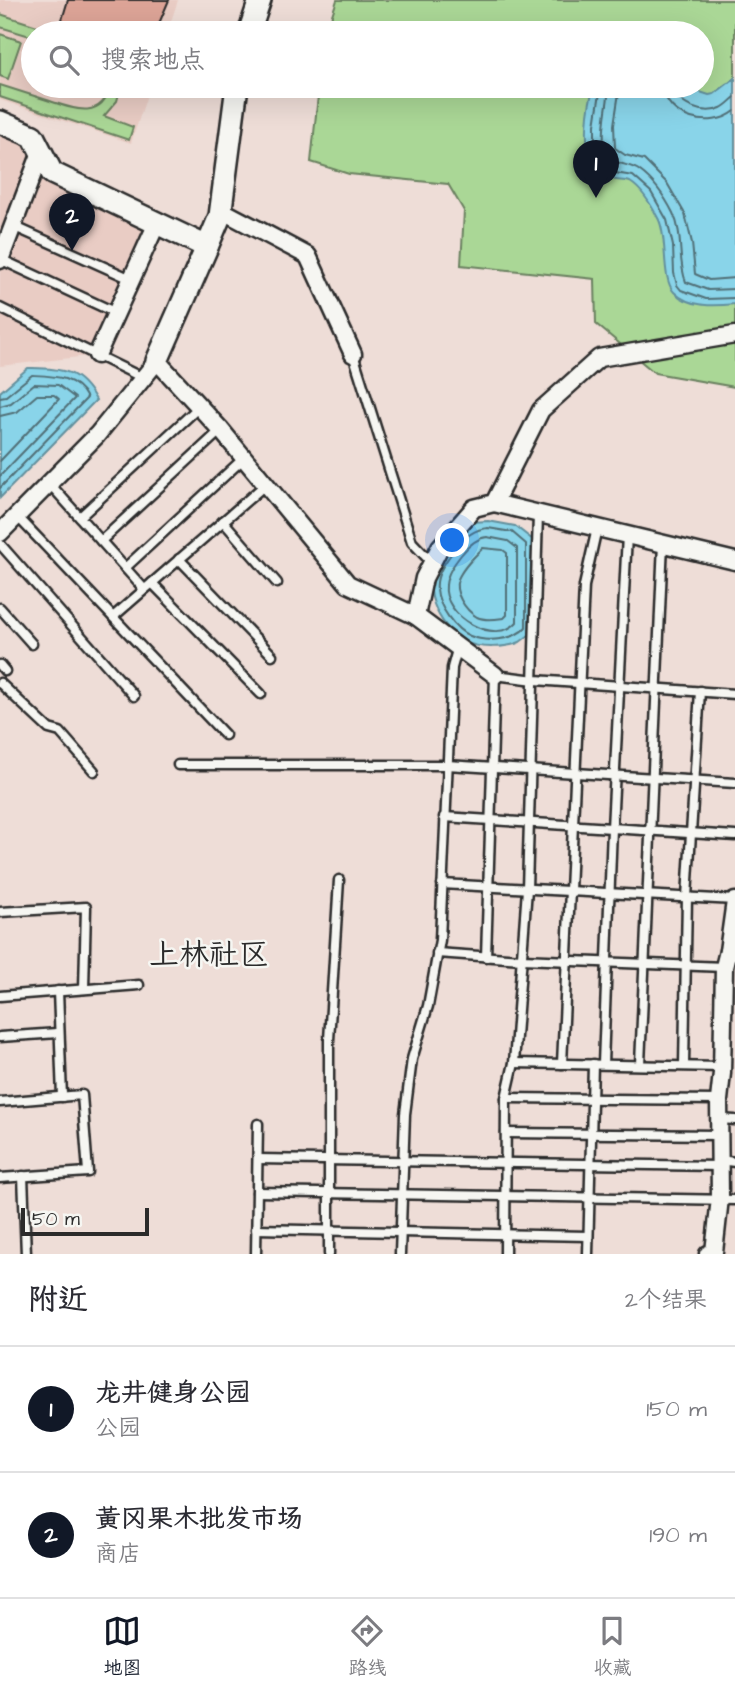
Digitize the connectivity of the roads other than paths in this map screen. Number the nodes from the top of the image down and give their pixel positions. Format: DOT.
graph roads {
  1 [pos="260,0"];
  2 [pos="253,21"];
  3 [pos="235,98"];
  4 [pos="0,122"];
  5 [pos="41,152"];
  6 [pos="221,210"];
  7 [pos="157,223"];
  8 [pos="13,226"];
  9 [pos="207,247"];
  10 [pos="0,259"];
  11 [pos="131,279"];
  12 [pos="0,308"];
  13 [pos="116,313"];
  14 [pos="735,335"];
  15 [pos="353,354"];
  16 [pos="97,355"];
  17 [pos="157,361"];
  18 [pos="143,378"];
  19 [pos="200,406"];
  20 [pos="221,430"];
  21 [pos="244,458"];
  22 [pos="49,482"];
  23 [pos="266,484"];
  24 [pos="494,503"];
  25 [pos="538,514"];
  26 [pos="17,516"];
  27 [pos="80,517"];
  28 [pos="223,522"];
  29 [pos="597,528"];
  30 [pos="0,533"];
  31 [pos="627,535"];
  32 [pos="101,541"];
  33 [pos="663,543"];
  34 [pos="0,544"];
  35 [pos="179,559"];
  36 [pos="735,561"];
  37 [pos="432,563"];
  38 [pos="125,568"];
  39 [pos="152,583"];
  40 [pos="277,583"];
  41 [pos="144,589"];
  42 [pos="0,608"];
  43 [pos="416,616"];
  44 [pos="113,617"];
  45 [pos="32,644"];
  46 [pos="458,646"];
  47 [pos="272,655"];
  48 [pos="495,674"];
  49 [pos="535,680"];
  50 [pos="578,682"];
  51 [pos="0,683"];
  52 [pos="620,685"];
  53 [pos="656,687"];
  54 [pos="700,691"];
  55 [pos="261,694"];
  56 [pos="735,694"];
  57 [pos="134,696"];
  58 [pos="225,735"];
  59 [pos="178,765"];
  60 [pos="447,765"];
  61 [pos="494,768"];
  62 [pos="531,770"];
  63 [pos="94,771"];
  64 [pos="575,773"];
  65 [pos="615,775"];
  66 [pos="652,777"];
  67 [pos="694,780"];
  68 [pos="735,783"];
  69 [pos="444,817"];
  70 [pos="492,820"];
  71 [pos="529,822"];
  72 [pos="573,825"];
  73 [pos="612,828"];
  74 [pos="650,830"];
  75 [pos="690,833"];
  76 [pos="735,836"];
  77 [pos="339,880"];
  78 [pos="442,884"];
  79 [pos="489,887"];
  80 [pos="527,888"];
  81 [pos="569,891"];
  82 [pos="609,893"];
  83 [pos="647,895"];
  84 [pos="687,897"];
  85 [pos="735,901"];
  86 [pos="0,912"];
  87 [pos="732,951"];
  88 [pos="437,953"];
  89 [pos="486,957"];
  90 [pos="522,959"];
  91 [pos="566,961"];
  92 [pos="607,962"];
  93 [pos="644,964"];
  94 [pos="685,966"];
  95 [pos="724,967"];
  96 [pos="139,985"];
  97 [pos="84,989"];
  98 [pos="729,990"];
  99 [pos="58,991"];
  100 [pos="0,996"];
  101 [pos="58,1032"];
  102 [pos="729,1032"];
  103 [pos="0,1037"];
  104 [pos="514,1063"];
  105 [pos="562,1064"];
  106 [pos="593,1064"];
  107 [pos="603,1064"];
  108 [pos="640,1064"];
  109 [pos="684,1065"];
  110 [pos="726,1072"];
  111 [pos="62,1097"];
  112 [pos="506,1098"];
  113 [pos="592,1099"];
  114 [pos="719,1100"];
  115 [pos="0,1102"];
  116 [pos="258,1124"];
  117 [pos="724,1125"];
  118 [pos="506,1133"];
  119 [pos="591,1134"];
  120 [pos="258,1159"];
  121 [pos="330,1160"];
  122 [pos="403,1160"];
  123 [pos="506,1162"];
  124 [pos="724,1163"];
  125 [pos="590,1164"];
  126 [pos="23,1176"];
  127 [pos="0,1178"];
  128 [pos="257,1192"];
  129 [pos="330,1194"];
  130 [pos="402,1195"];
  131 [pos="505,1197"];
  132 [pos="589,1199"];
  133 [pos="727,1199"];
  134 [pos="256,1228"];
  135 [pos="330,1230"];
  136 [pos="401,1231"];
  137 [pos="505,1234"];
  138 [pos="588,1236"];
  139 [pos="26,1254"];
  140 [pos="256,1254"];
  141 [pos="329,1254"];
  142 [pos="400,1254"];
  143 [pos="505,1254"];
  144 [pos="588,1254"];
  145 [pos="708,1254"];
  1 -- 2 [label="street"];
  3 -- 6 [label="street"];
  4 -- 5 [label="street"];
  5 -- 7 [label="street"];
  5 -- 8 [label="street"];
  6 -- 9 [label="street"];
  6 -- 15 [label="street"];
  7 -- 9 [label="street"];
  7 -- 11 [label="street"];
  8 -- 10 [label="street"];
  8 -- 11 [label="lane"];
  9 -- 17 [label="street"];
  10 -- 13 [label="lane"];
  11 -- 13 [label="street"];
  12 -- 16 [label="lane"];
  13 -- 16 [label="street"];
  14 -- 24 [label="street"];
  15 -- 37 [label="lane"];
  16 -- 18 [label="lane"];
  17 -- 18 [label="street"];
  17 -- 19 [label="street"];
  18 -- 22 [label="street"];
  19 -- 20 [label="street"];
  19 -- 27 [label="lane"];
  20 -- 21 [label="street"];
  20 -- 32 [label="lane"];
  21 -- 23 [label="street"];
  21 -- 38 [label="lane"];
  22 -- 26 [label="street"];
  22 -- 27 [label="lane"];
  23 -- 28 [label="lane"];
  23 -- 43 [label="street"];
  24 -- 25 [label="street"];
  24 -- 37 [label="street"];
  25 -- 29 [label="street"];
  25 -- 49 [label="lane"];
  26 -- 30 [label="street"];
  26 -- 44 [label="lane"];
  27 -- 32 [label="lane"];
  28 -- 35 [label="lane"];
  28 -- 40 [label="lane"];
  29 -- 31 [label="street"];
  29 -- 50 [label="lane"];
  31 -- 33 [label="street"];
  31 -- 52 [label="lane"];
  32 -- 38 [label="lane"];
  33 -- 36 [label="street"];
  33 -- 53 [label="lane"];
  34 -- 57 [label="lane"];
  35 -- 39 [label="lane"];
  35 -- 47 [label="lane"];
  37 -- 43 [label="street"];
  38 -- 41 [label="lane"];
  39 -- 41 [label="lane"];
  39 -- 55 [label="lane"];
  41 -- 44 [label="lane"];
  42 -- 45 [label="lane"];
  43 -- 46 [label="street"];
  44 -- 58 [label="lane"];
  46 -- 48 [label="street"];
  46 -- 60 [label="lane"];
  48 -- 49 [label="lane"];
  48 -- 61 [label="lane"];
  49 -- 50 [label="lane"];
  49 -- 62 [label="lane"];
  50 -- 52 [label="lane"];
  50 -- 64 [label="lane"];
  51 -- 63 [label="lane"];
  52 -- 53 [label="lane"];
  52 -- 65 [label="lane"];
  53 -- 54 [label="lane"];
  53 -- 66 [label="lane"];
  54 -- 56 [label="lane"];
  54 -- 67 [label="lane"];
  59 -- 60 [label="lane"];
  60 -- 61 [label="lane"];
  60 -- 69 [label="lane"];
  61 -- 62 [label="lane"];
  61 -- 70 [label="lane"];
  62 -- 64 [label="lane"];
  62 -- 71 [label="lane"];
  64 -- 65 [label="lane"];
  64 -- 72 [label="lane"];
  65 -- 66 [label="lane"];
  65 -- 73 [label="lane"];
  66 -- 67 [label="lane"];
  66 -- 74 [label="lane"];
  67 -- 68 [label="lane"];
  67 -- 75 [label="lane"];
  69 -- 70 [label="lane"];
  69 -- 78 [label="lane"];
  70 -- 71 [label="lane"];
  70 -- 79 [label="lane"];
  71 -- 72 [label="lane"];
  71 -- 80 [label="lane"];
  72 -- 73 [label="lane"];
  72 -- 81 [label="lane"];
  73 -- 74 [label="lane"];
  73 -- 82 [label="lane"];
  74 -- 75 [label="lane"];
  74 -- 83 [label="lane"];
  75 -- 76 [label="lane"];
  75 -- 84 [label="lane"];
  77 -- 121 [label="lane"];
  78 -- 79 [label="lane"];
  78 -- 88 [label="lane"];
  79 -- 80 [label="lane"];
  79 -- 89 [label="lane"];
  80 -- 81 [label="lane"];
  80 -- 90 [label="lane"];
  81 -- 82 [label="lane"];
  81 -- 91 [label="lane"];
  82 -- 83 [label="lane"];
  82 -- 92 [label="lane"];
  83 -- 84 [label="lane"];
  83 -- 93 [label="lane"];
  84 -- 85 [label="lane"];
  84 -- 94 [label="lane"];
  85 -- 87 [label="street"];
  86 -- 97 [label="lane"];
  87 -- 95 [label="street"];
  88 -- 89 [label="lane"];
  88 -- 122 [label="lane"];
  89 -- 90 [label="lane"];
  90 -- 91 [label="lane"];
  90 -- 104 [label="lane"];
  91 -- 92 [label="lane"];
  91 -- 105 [label="lane"];
  92 -- 93 [label="lane"];
  92 -- 107 [label="lane"];
  93 -- 94 [label="lane"];
  93 -- 108 [label="lane"];
  94 -- 95 [label="lane"];
  94 -- 109 [label="lane"];
  95 -- 98 [label="street"];
  96 -- 97 [label="lane"];
  97 -- 99 [label="lane"];
  98 -- 102 [label="street"];
  99 -- 100 [label="lane"];
  99 -- 101 [label="lane"];
  101 -- 103 [label="lane"];
  101 -- 111 [label="lane"];
  102 -- 110 [label="street"];
  104 -- 105 [label="lane"];
  104 -- 112 [label="lane"];
  105 -- 106 [label="lane"];
  106 -- 107 [label="lane"];
  106 -- 113 [label="lane"];
  107 -- 108 [label="lane"];
  108 -- 109 [label="lane"];
  109 -- 110 [label="lane"];
  110 -- 114 [label="street"];
  111 -- 115 [label="lane"];
  111 -- 126 [label="lane"];
  112 -- 113 [label="lane"];
  112 -- 118 [label="lane"];
  113 -- 114 [label="lane"];
  113 -- 119 [label="lane"];
  114 -- 117 [label="street"];
  116 -- 120 [label="lane"];
  117 -- 119 [label="lane"];
  117 -- 124 [label="street"];
  118 -- 119 [label="lane"];
  118 -- 123 [label="lane"];
  119 -- 125 [label="lane"];
  120 -- 121 [label="lane"];
  120 -- 128 [label="lane"];
  121 -- 122 [label="lane"];
  121 -- 129 [label="lane"];
  122 -- 123 [label="lane"];
  122 -- 130 [label="lane"];
  123 -- 125 [label="lane"];
  123 -- 131 [label="lane"];
  124 -- 125 [label="lane"];
  124 -- 133 [label="street"];
  125 -- 132 [label="lane"];
  126 -- 127 [label="lane"];
  126 -- 139 [label="lane"];
  128 -- 129 [label="lane"];
  128 -- 134 [label="lane"];
  129 -- 130 [label="lane"];
  129 -- 135 [label="lane"];
  130 -- 131 [label="lane"];
  130 -- 136 [label="lane"];
  131 -- 132 [label="lane"];
  131 -- 137 [label="lane"];
  132 -- 133 [label="lane"];
  132 -- 138 [label="lane"];
  133 -- 145 [label="street"];
  134 -- 135 [label="lane"];
  134 -- 140 [label="lane"];
  135 -- 136 [label="lane"];
  135 -- 141 [label="lane"];
  136 -- 137 [label="lane"];
  136 -- 142 [label="lane"];
  137 -- 138 [label="lane"];
  137 -- 143 [label="lane"];
  138 -- 144 [label="lane"];
}
